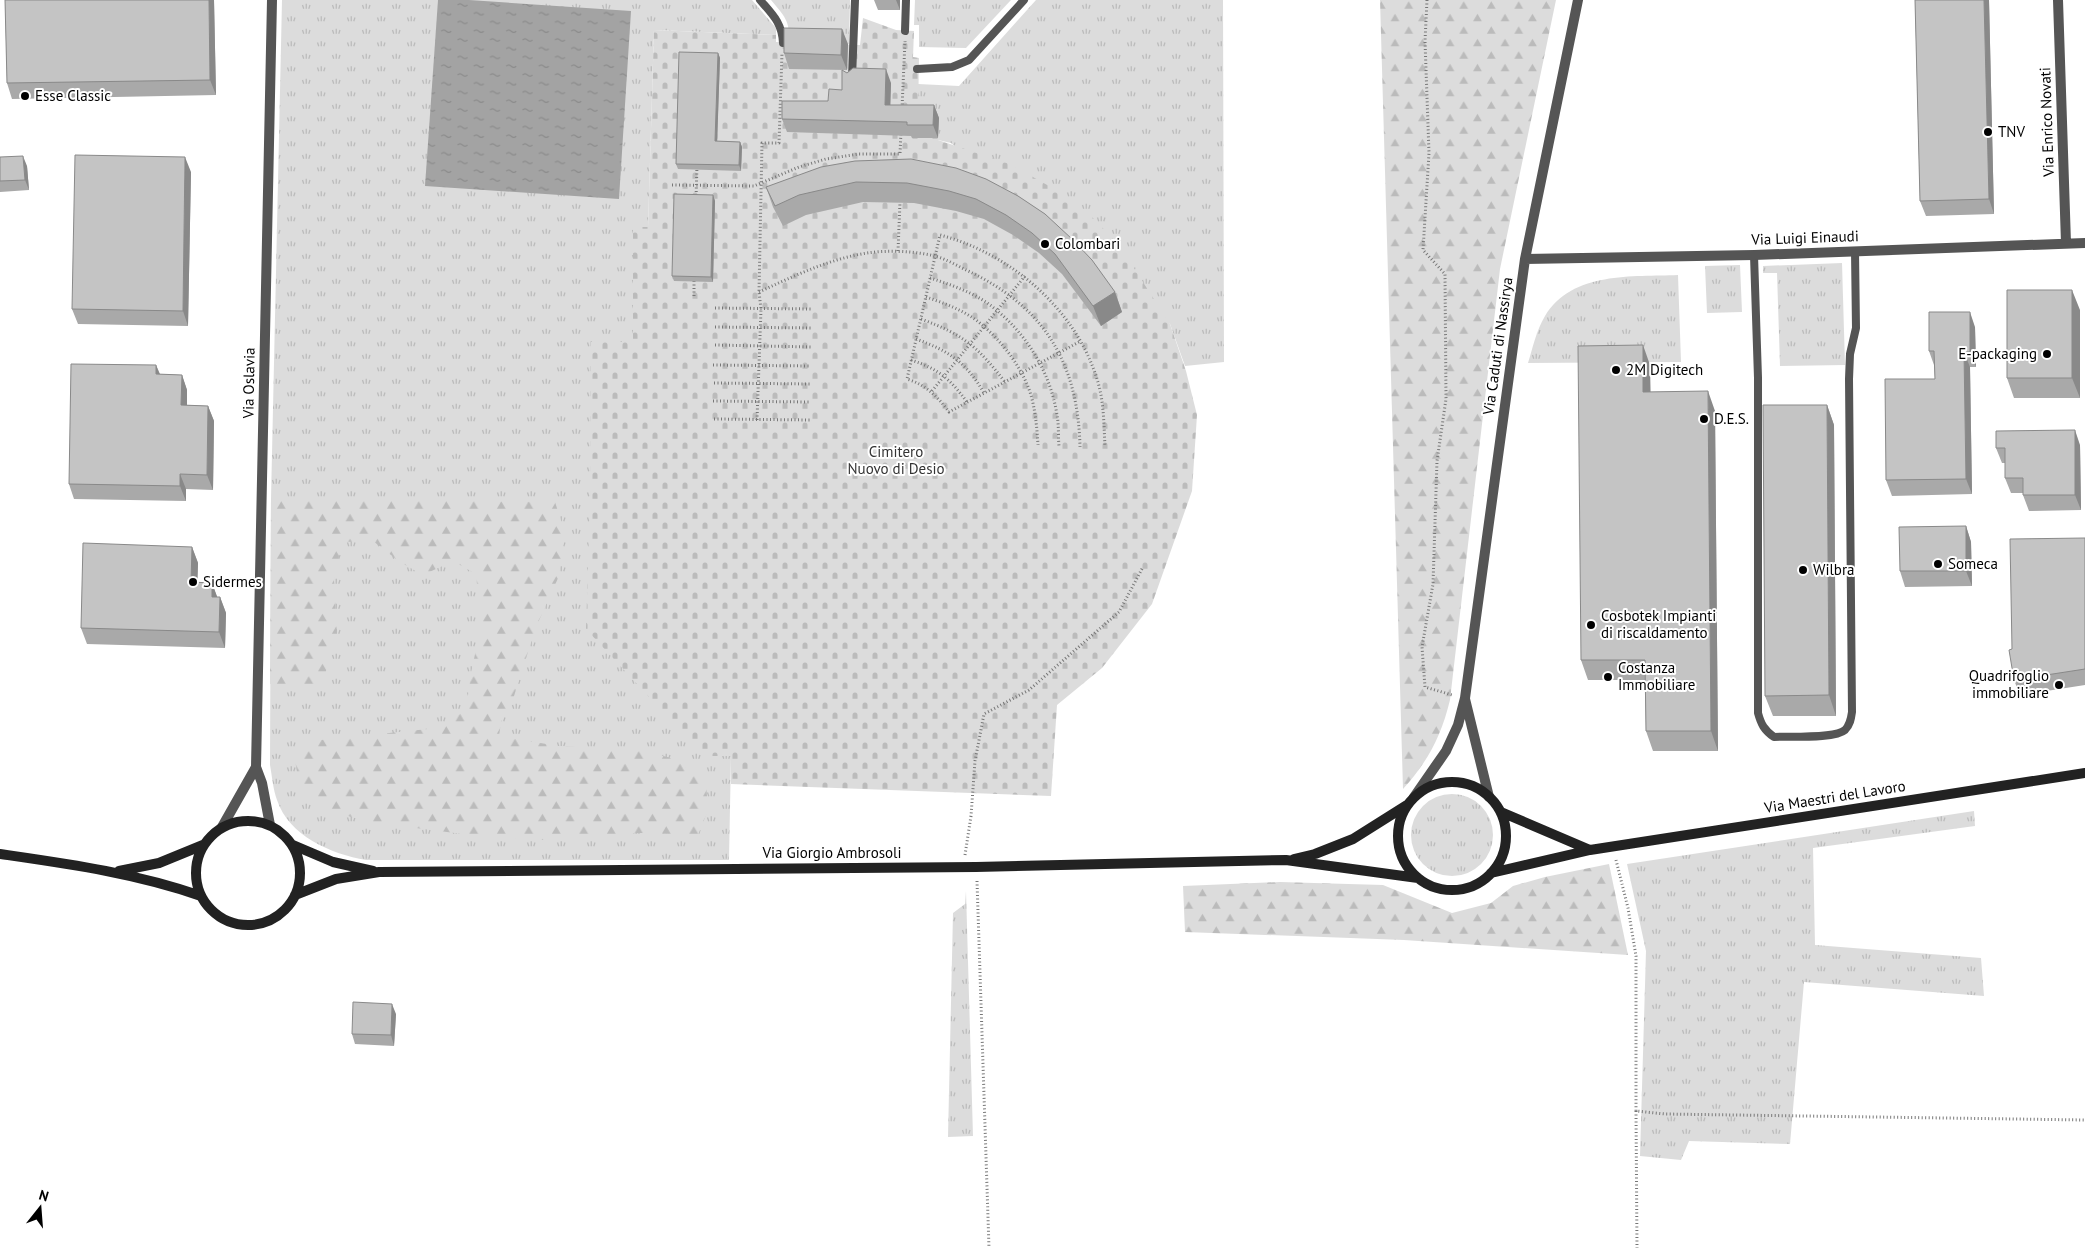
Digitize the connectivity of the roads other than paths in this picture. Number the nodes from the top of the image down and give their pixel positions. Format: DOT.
graph roads {
  1 [pos="272,0"];
  2 [pos="760,0"];
  3 [pos="855,0"];
  4 [pos="906,0"];
  5 [pos="1024,0"];
  6 [pos="1578,0"];
  7 [pos="2058,0"];
  8 [pos="905,31"];
  9 [pos="783,43"];
  10 [pos="917,69"];
  11 [pos="852,81"];
  12 [pos="2066,243"];
  13 [pos="2085,243"];
  14 [pos="1856,251"];
  15 [pos="1754,255"];
  16 [pos="1525,259"];
  17 [pos="1465,698"];
  18 [pos="256,767"];
  19 [pos="2085,773"];
  20 [pos="1489,797"];
  21 [pos="1411,801"];
  22 [pos="1501,812"];
  23 [pos="270,825"];
  24 [pos="222,827"];
  25 [pos="204,845"];
  26 [pos="292,845"];
  27 [pos="1590,850"];
  28 [pos="0,854"];
  29 [pos="1286,860"];
  30 [pos="117,872"];
  31 [pos="379,872"];
  32 [pos="1491,873"];
  33 [pos="1418,878"];
  34 [pos="296,895"];
  35 [pos="201,896"];
  1 -- 18 [label="street, Via Oslavia"];
  2 -- 9 [label="lane"];
  3 -- 11 [label="lane"];
  4 -- 8 [label="lane"];
  5 -- 10 [label="lane"];
  6 -- 16 [label="street, Via Caduti di Nassirya"];
  7 -- 12 [label="street, Via Enrico Novati"];
  12 -- 13 [label="street, Via Luigi Einaudi"];
  12 -- 14 [label="street, Via Luigi Einaudi"];
  14 -- 15 [label="street, Via Luigi Einaudi"];
  14 -- 15 [label="lane"];
  15 -- 16 [label="street, Via Luigi Einaudi"];
  16 -- 17 [label="street, Via Caduti di Nassirya"];
  17 -- 20 [label="street, Via Caduti di Nassirya"];
  17 -- 21 [label="street, Via Caduti di Nassirya"];
  18 -- 23 [label="street, Via Oslavia"];
  18 -- 24 [label="street, Via Oslavia"];
  19 -- 27 [label="main road, Via Maestri del Lavoro"];
  20 -- 21 [label="main road"];
  20 -- 22 [label="main road"];
  21 -- 29 [label="main road, Via Giorgio Ambrosoli"];
  21 -- 33 [label="main road"];
  22 -- 27 [label="main road"];
  22 -- 32 [label="main road"];
  23 -- 24 [label="main road"];
  23 -- 26 [label="main road"];
  24 -- 25 [label="main road"];
  25 -- 30 [label="main road"];
  25 -- 35 [label="main road"];
  26 -- 31 [label="main road, Via Giorgio Ambrosoli"];
  26 -- 34 [label="main road"];
  27 -- 32 [label="main road, Via Maestri del Lavoro"];
  28 -- 30 [label="main road"];
  29 -- 31 [label="main road, Via Giorgio Ambrosoli"];
  29 -- 33 [label="main road, Via Giorgio Ambrosoli"];
  30 -- 35 [label="main road"];
  31 -- 34 [label="main road, Via Giorgio Ambrosoli"];
  32 -- 33 [label="main road"];
  34 -- 35 [label="main road"];
}
